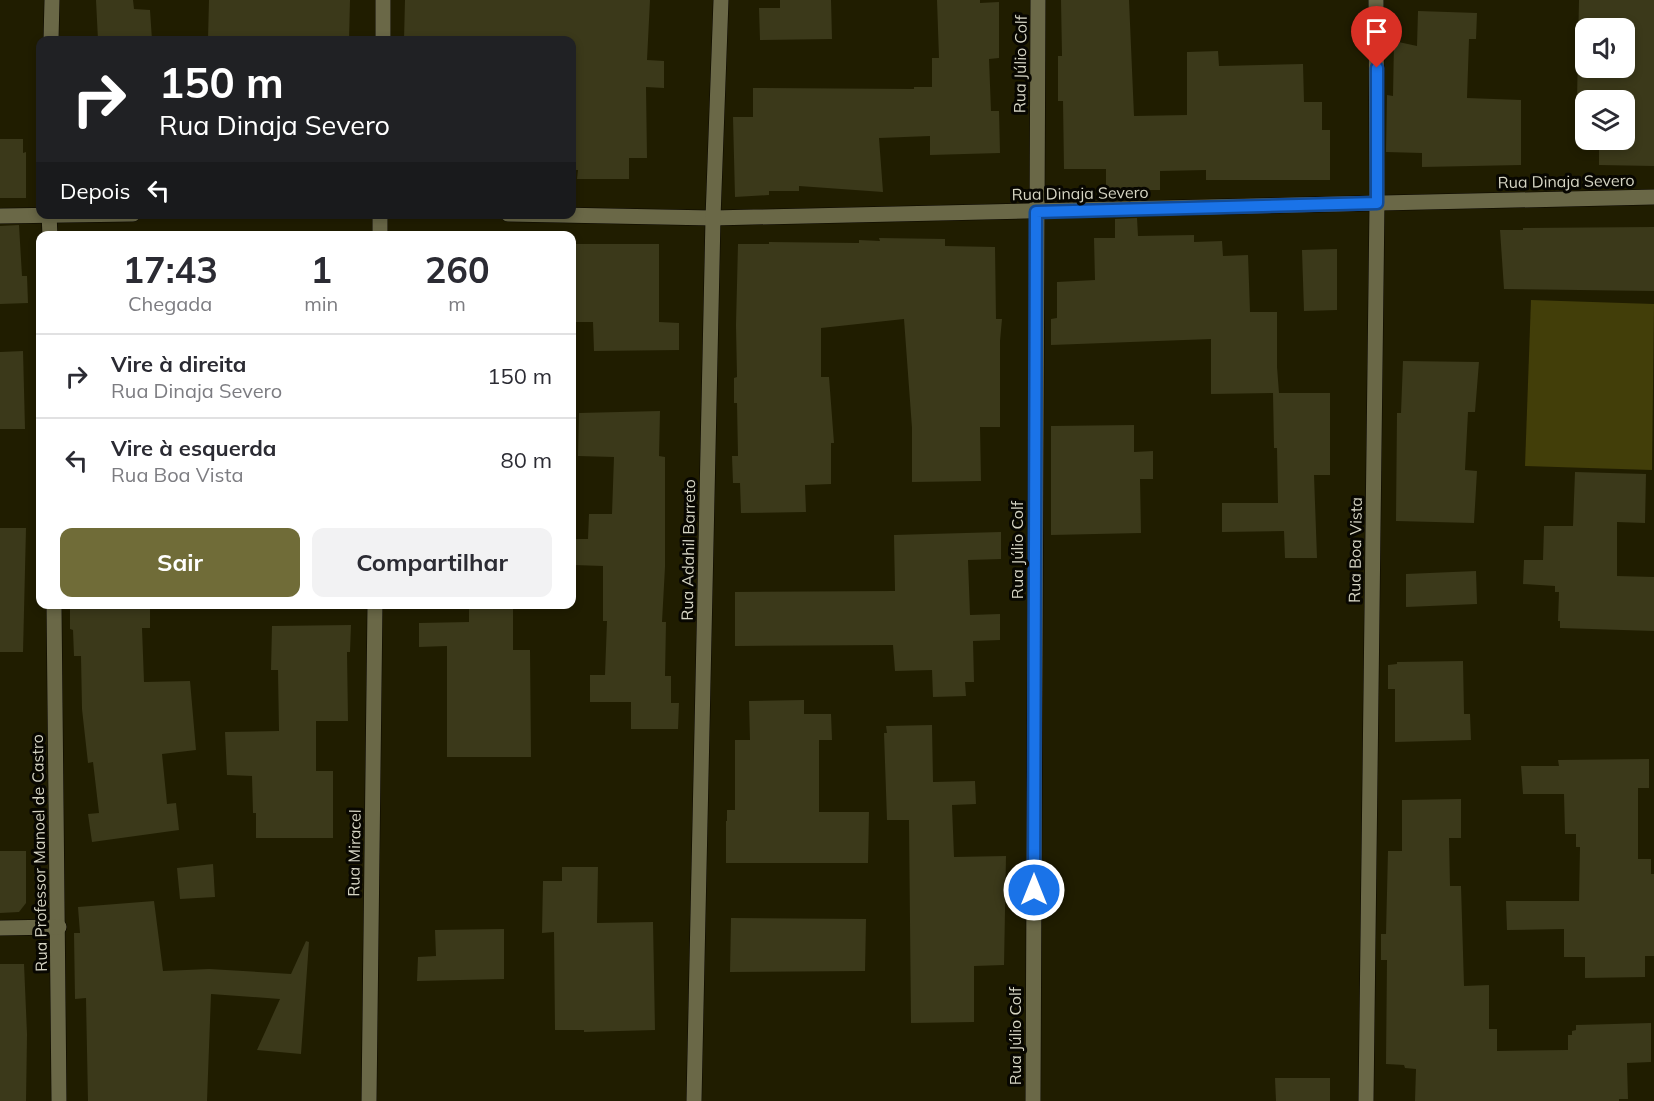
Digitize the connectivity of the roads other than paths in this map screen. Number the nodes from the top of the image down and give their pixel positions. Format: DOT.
graph roads {
  1 [pos="52,0"];
  2 [pos="383,0"];
  3 [pos="721,0"];
  4 [pos="1038,0"];
  5 [pos="1376,0"];
  6 [pos="51,36"];
  7 [pos="382,36"];
  8 [pos="1654,197"];
  9 [pos="1377,203"];
  10 [pos="1036,212"];
  11 [pos="36,215"];
  12 [pos="576,215"];
  13 [pos="0,216"];
  14 [pos="713,218"];
  15 [pos="54,609"];
  16 [pos="375,609"];
  17 [pos="58,927"];
  18 [pos="0,928"];
  19 [pos="59,1101"];
  20 [pos="369,1101"];
  21 [pos="694,1101"];
  22 [pos="1033,1101"];
  23 [pos="1366,1101"];
  1 -- 6 [label="street"];
  2 -- 7 [label="street"];
  3 -- 14 [label="street, Rua Adahil Barreto"];
  4 -- 10 [label="street, Rua Júlio Colf"];
  5 -- 9 [label="street, Rua Boa Vista"];
  8 -- 9 [label="street, Rua Dinaja Severo"];
  9 -- 10 [label="street, Rua Dinaja Severo"];
  9 -- 23 [label="street, Rua Boa Vista"];
  10 -- 14 [label="street, Rua Dinaja Severo"];
  10 -- 22 [label="street, Rua Júlio Colf"];
  11 -- 13 [label="street"];
  12 -- 14 [label="street, Rua Dinaja Severo"];
  14 -- 21 [label="street, Rua Adahil Barreto"];
  15 -- 17 [label="street, Rua Professor Manoel de Castro"];
  16 -- 20 [label="street, Rua Miracel"];
  17 -- 18 [label="street"];
  17 -- 19 [label="street, Rua Professor Manoel de Castro"];
}
